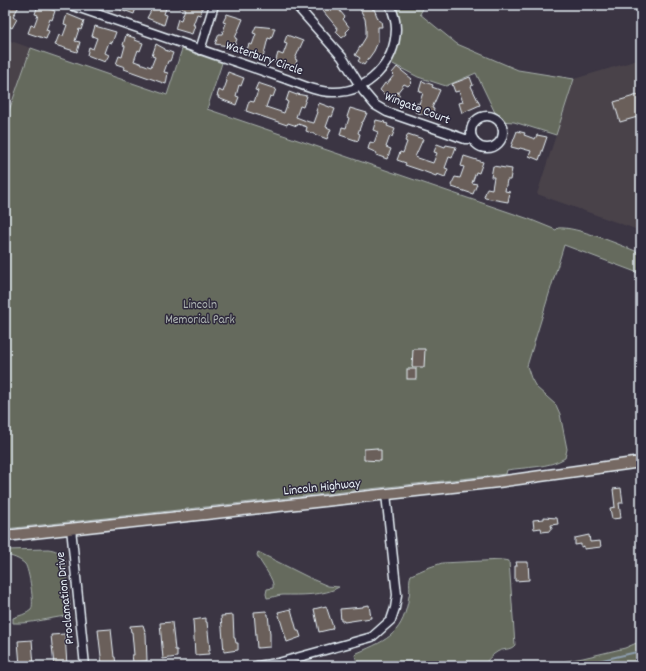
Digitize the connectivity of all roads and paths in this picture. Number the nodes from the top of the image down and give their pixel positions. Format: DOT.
graph roads {
  1 [pos="71,5"];
  2 [pos="214,5"];
  3 [pos="296,5"];
  4 [pos="390,5"];
  5 [pos="200,50"];
  6 [pos="361,87"];
  7 [pos="473,139"];
  8 [pos="641,462"];
  9 [pos="386,494"];
  10 [pos="70,528"];
  11 [pos="5,536"];
  12 [pos="85,666"];
  13 [pos="257,666"];
  1 -- 5 [label="street, Waterbury Circle"];
  2 -- 5 [label="street"];
  3 -- 6 [label="street, Wingate Court"];
  4 -- 6 [label="street, Waterbury Circle"];
  5 -- 6 [label="street, Waterbury Circle"];
  6 -- 7 [label="street, Wingate Court"];
  8 -- 9 [label="main road, Lincoln Highway"];
  9 -- 10 [label="main road, Lincoln Highway"];
  9 -- 13 [label="street"];
  10 -- 11 [label="main road, Lincoln Highway"];
  10 -- 12 [label="street, Proclamation Drive"];
}
